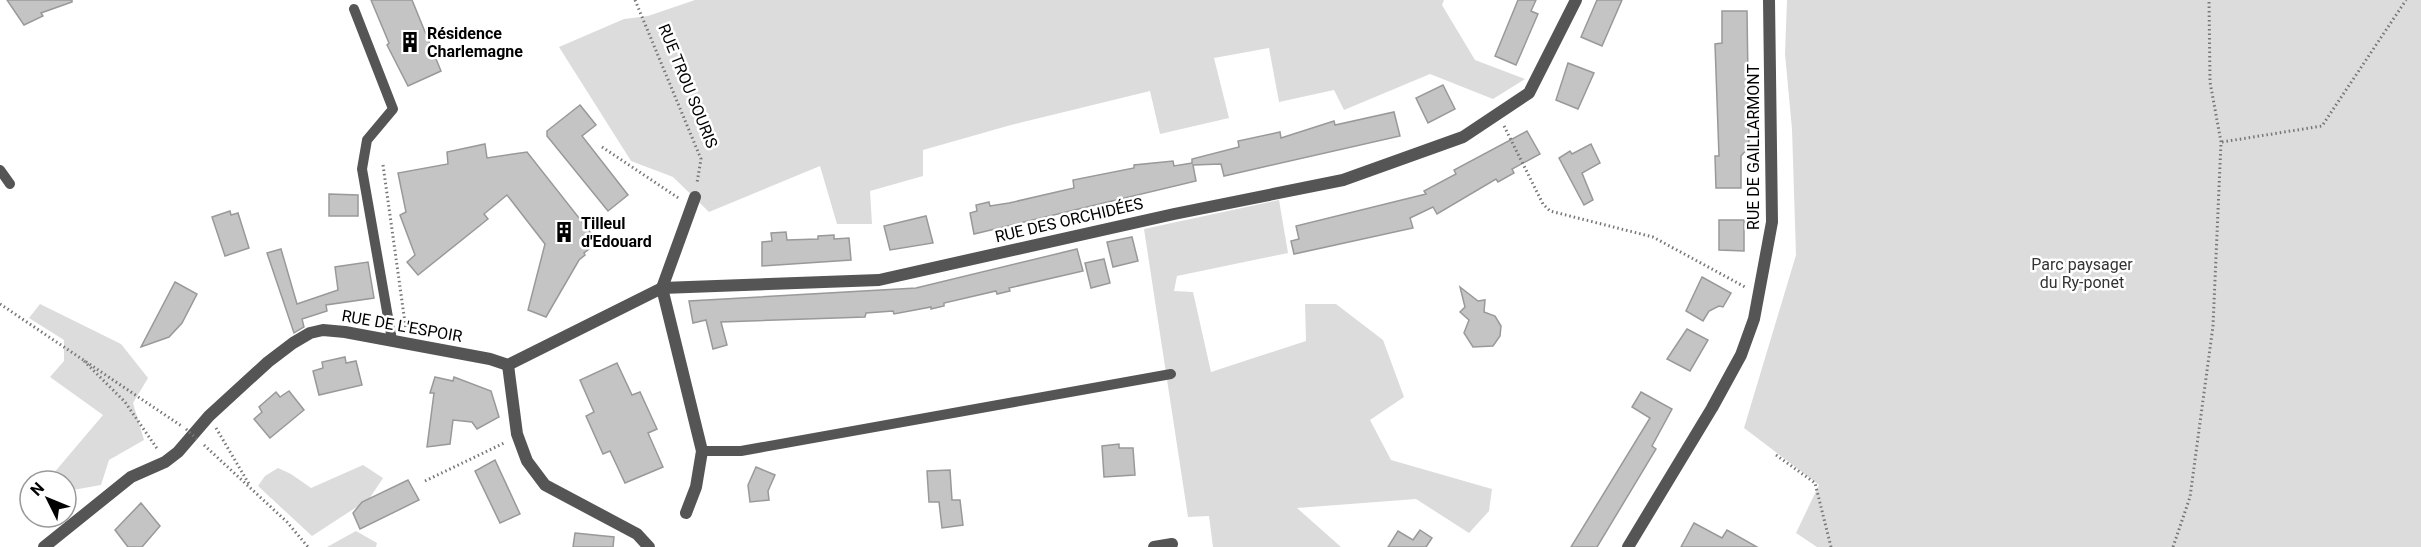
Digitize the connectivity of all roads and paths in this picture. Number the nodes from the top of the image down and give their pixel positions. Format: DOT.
graph roads {
  1 [pos="635,0"];
  2 [pos="1576,0"];
  3 [pos="1768,0"];
  4 [pos="2209,0"];
  5 [pos="2406,0"];
  6 [pos="354,9"];
  7 [pos="1498,114"];
  8 [pos="2221,142"];
  9 [pos="602,147"];
  10 [pos="383,165"];
  11 [pos="0,170"];
  12 [pos="10,184"];
  13 [pos="693,202"];
  14 [pos="662,288"];
  15 [pos="1760,295"];
  16 [pos="0,304"];
  17 [pos="392,340"];
  18 [pos="408,343"];
  19 [pos="77,355"];
  20 [pos="508,365"];
  21 [pos="1171,374"];
  22 [pos="209,416"];
  23 [pos="518,436"];
  24 [pos="702,451"];
  25 [pos="1776,455"];
  26 [pos="165,462"];
  27 [pos="425,480"];
  28 [pos="251,488"];
  29 [pos="686,513"];
  30 [pos="1172,544"];
  31 [pos="44,547"];
  32 [pos="308,547"];
  33 [pos="649,547"];
  34 [pos="1154,547"];
  35 [pos="1628,547"];
  36 [pos="1831,547"];
  37 [pos="2173,547"];
  1 -- 13 [label="path, RUE TROU SOURIS"];
  2 -- 7 [label="street, RUE DES ORCHIDÉES"];
  3 -- 15 [label="street, RUE DE GAILLARMONT"];
  4 -- 8 [label="path"];
  5 -- 8 [label="path"];
  6 -- 17 [label="lane"];
  7 -- 14 [label="street, RUE DES ORCHIDÉES"];
  7 -- 15 [label="path"];
  8 -- 37 [label="path"];
  9 -- 13 [label="path"];
  10 -- 18 [label="path"];
  11 -- 12 [label="lane"];
  13 -- 14 [label="street"];
  14 -- 20 [label="street, RUE DES ORCHIDÉES"];
  14 -- 24 [label="street"];
  15 -- 35 [label="street, RUE DE GAILLARMONT"];
  16 -- 19 [label="path"];
  17 -- 18 [label="street, RUE DE L'ESPOIR"];
  17 -- 22 [label="street, RUE DE L'ESPOIR"];
  18 -- 20 [label="street, RUE DE L'ESPOIR"];
  19 -- 26 [label="path"];
  19 -- 28 [label="path, bridge"];
  20 -- 23 [label="street"];
  21 -- 24 [label="lane"];
  22 -- 26 [label="street, RUE DE L'ESPOIR"];
  22 -- 28 [label="path"];
  23 -- 27 [label="path"];
  23 -- 33 [label="street"];
  24 -- 29 [label="street"];
  25 -- 36 [label="path"];
  26 -- 31 [label="street, RUE DE L'ESPOIR"];
  28 -- 32 [label="path"];
  30 -- 34 [label="street"];
}
